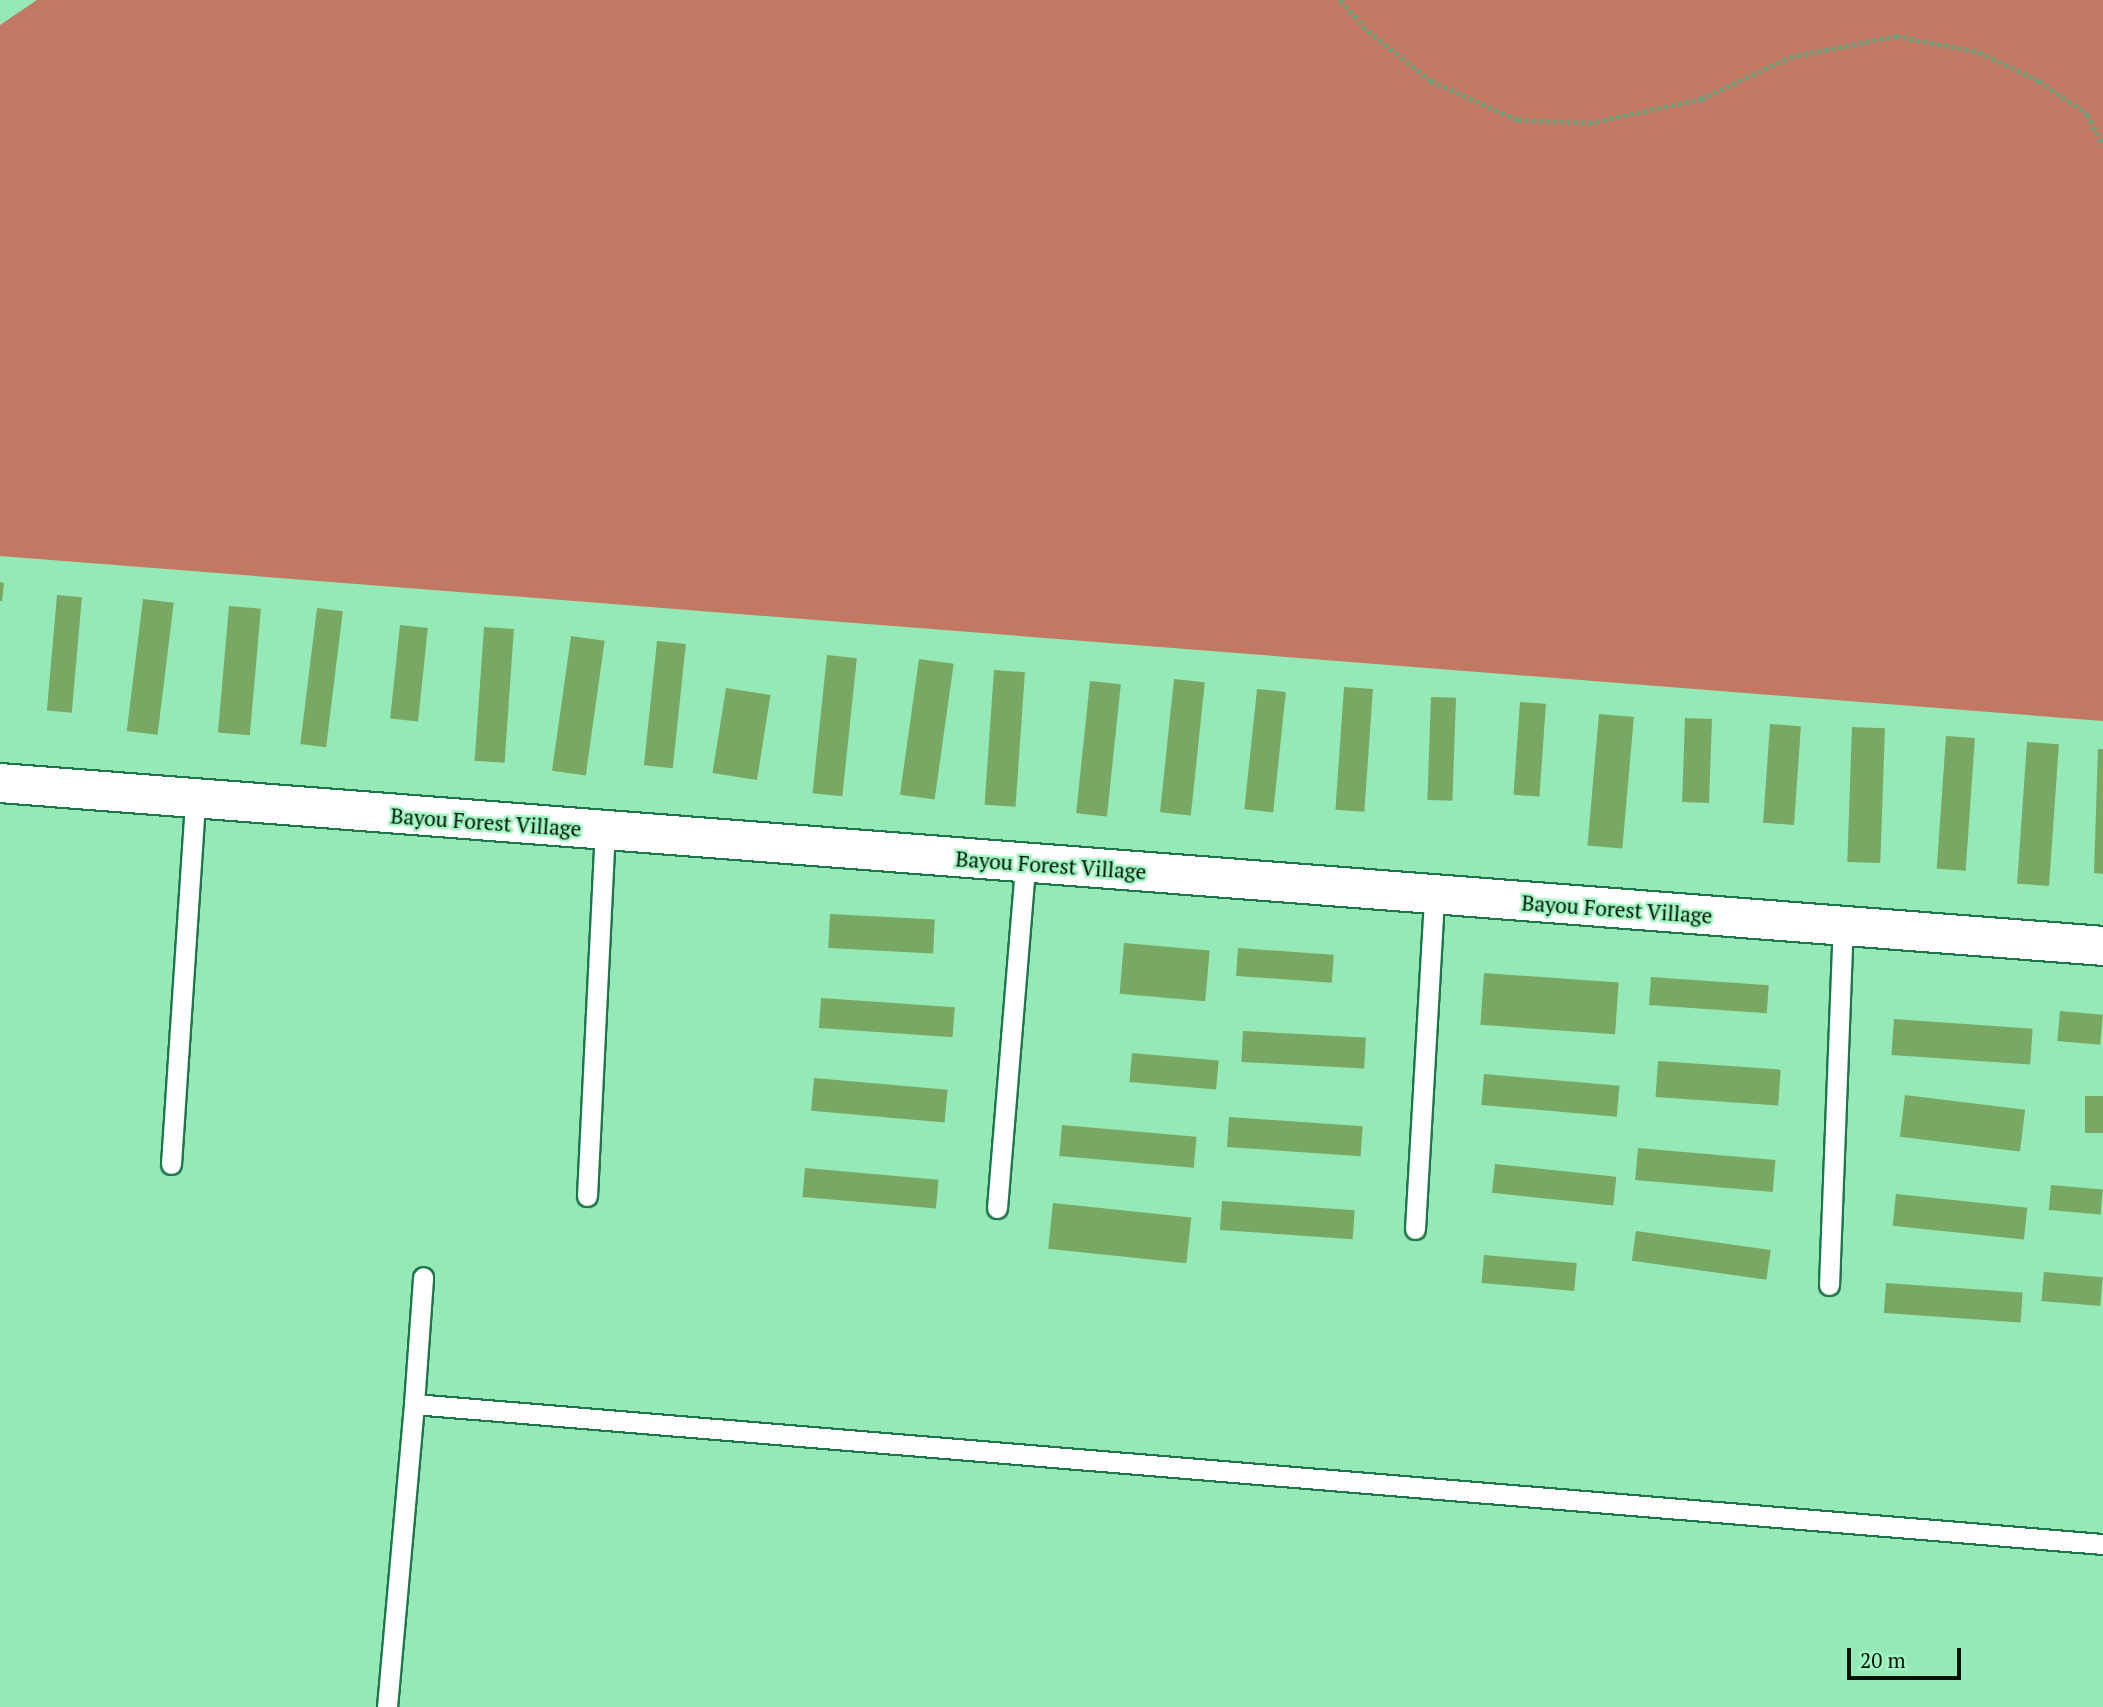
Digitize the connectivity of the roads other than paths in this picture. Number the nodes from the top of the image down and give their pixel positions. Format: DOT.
graph roads {
  1 [pos="0,783"];
  2 [pos="195,800"];
  3 [pos="605,831"];
  4 [pos="1025,863"];
  5 [pos="1434,895"];
  6 [pos="1843,926"];
  7 [pos="2103,946"];
  8 [pos="171,1164"];
  9 [pos="587,1196"];
  10 [pos="998,1208"];
  11 [pos="1415,1229"];
  12 [pos="423,1277"];
  13 [pos="1829,1285"];
  14 [pos="414,1405"];
  15 [pos="2103,1544"];
  16 [pos="387,1707"];
  1 -- 2 [label="street, Bayou Forest Village"];
  2 -- 3 [label="street, Bayou Forest Village"];
  2 -- 8 [label="lane"];
  3 -- 4 [label="street, Bayou Forest Village"];
  3 -- 9 [label="lane"];
  4 -- 5 [label="street, Bayou Forest Village"];
  4 -- 10 [label="lane"];
  5 -- 6 [label="street, Bayou Forest Village"];
  5 -- 11 [label="lane"];
  6 -- 7 [label="street, Bayou Forest Village"];
  6 -- 13 [label="lane"];
  12 -- 14 [label="lane"];
  14 -- 15 [label="lane"];
  14 -- 16 [label="lane"];
}
